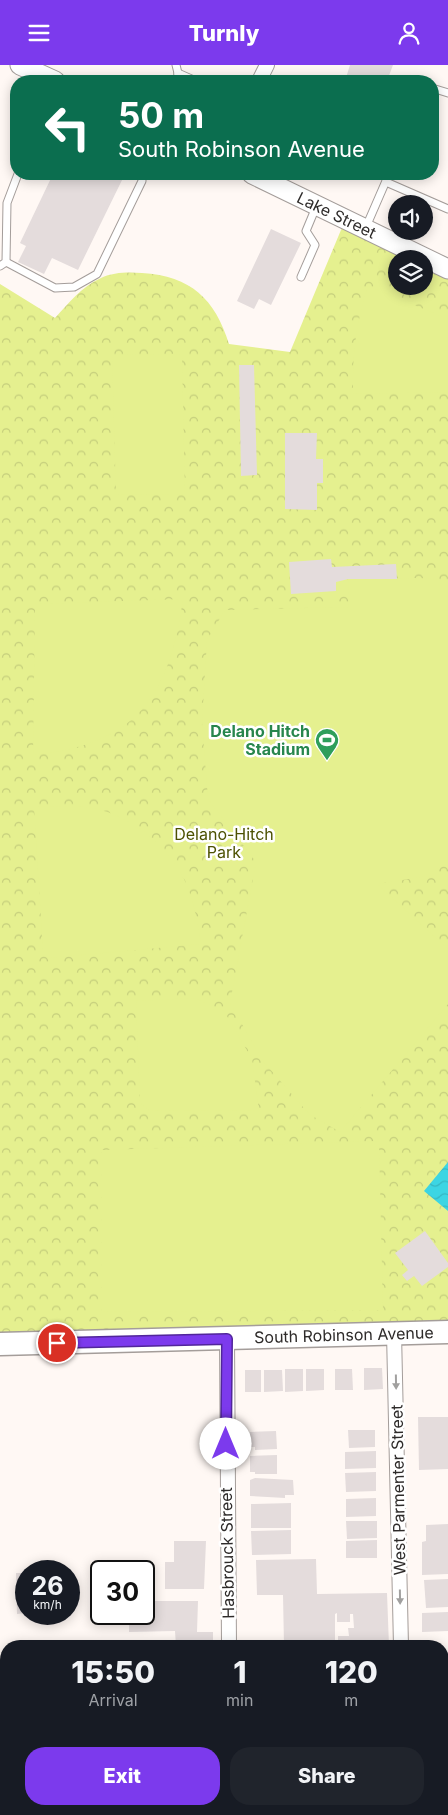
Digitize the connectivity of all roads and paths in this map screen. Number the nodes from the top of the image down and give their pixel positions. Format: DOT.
graph roads {
  1 [pos="20,65"];
  2 [pos="176,65"];
  3 [pos="178,73"];
  4 [pos="42,75"];
  5 [pos="182,75"];
  6 [pos="16,180"];
  7 [pos="142,180"];
  8 [pos="265,180"];
  9 [pos="386,182"];
  10 [pos="317,205"];
  11 [pos="448,209"];
  12 [pos="366,228"];
  13 [pos="3,264"];
  14 [pos="448,269"];
  15 [pos="301,277"];
  16 [pos="448,1332"];
  17 [pos="394,1333"];
  18 [pos="227,1339"];
  19 [pos="0,1344"];
  20 [pos="229,1640"];
  21 [pos="402,1640"];
  1 -- 4 [label="main road"];
  2 -- 3 [label="lane"];
  3 -- 5 [label="lane"];
  6 -- 13 [label="lane"];
  7 -- 13 [label="lane"];
  8 -- 10 [label="main road, Lake Street"];
  9 -- 11 [label="lane"];
  9 -- 12 [label="lane"];
  10 -- 12 [label="main road, Lake Street"];
  10 -- 15 [label="lane"];
  12 -- 14 [label="main road, Lake Street"];
  16 -- 17 [label="highway, South Robinson Avenue"];
  17 -- 18 [label="highway, South Robinson Avenue"];
  17 -- 21 [label="street, West Parmenter Street, one-way"];
  18 -- 19 [label="highway, South Robinson Avenue"];
  18 -- 20 [label="street, Hasbrouck Street"];
}
